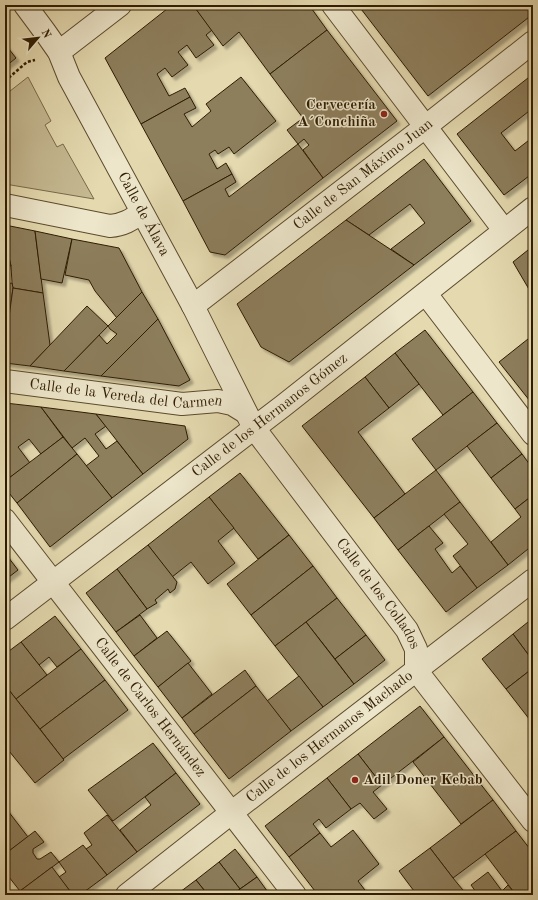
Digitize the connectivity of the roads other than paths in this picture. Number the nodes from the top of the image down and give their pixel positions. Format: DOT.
graph roads {
  1 [pos="25,5"];
  2 [pos="120,5"];
  3 [pos="333,5"];
  4 [pos="533,42"];
  5 [pos="59,52"];
  6 [pos="426,127"];
  7 [pos="5,205"];
  8 [pos="533,208"];
  9 [pos="141,213"];
  10 [pos="504,230"];
  11 [pos="426,294"];
  12 [pos="193,306"];
  13 [pos="5,381"];
  14 [pos="250,420"];
  15 [pos="533,434"];
  16 [pos="5,520"];
  17 [pos="533,580"];
  18 [pos="54,583"];
  19 [pos="5,619"];
  20 [pos="416,670"];
  21 [pos="231,813"];
  22 [pos="533,821"];
  23 [pos="127,895"];
  24 [pos="295,895"];
  1 -- 5 [label="street, Calle de Álava"];
  2 -- 5 [label="street"];
  3 -- 6 [label="street"];
  4 -- 6 [label="street, Calle de San Máximo Juan"];
  5 -- 9 [label="street, Calle de Álava"];
  6 -- 10 [label="street"];
  6 -- 12 [label="street, Calle de San Máximo Juan"];
  7 -- 9 [label="street"];
  8 -- 10 [label="street, Calle de los Hermanos Gómez"];
  9 -- 12 [label="street, Calle de Álava"];
  10 -- 11 [label="street, Calle de los Hermanos Gómez"];
  11 -- 14 [label="street, Calle de los Hermanos Gómez"];
  11 -- 15 [label="street"];
  12 -- 14 [label="street, Calle de Álava"];
  13 -- 14 [label="street, Calle de la Vereda del Carmen"];
  14 -- 18 [label="street, Calle de los Hermanos Gómez"];
  14 -- 20 [label="street, Calle de los Collados"];
  16 -- 18 [label="street, Calle de Carlos Hernández"];
  17 -- 20 [label="street, Calle de los Hermanos Machado"];
  18 -- 19 [label="street, Calle de los Hermanos Gómez"];
  18 -- 21 [label="street, Calle de Carlos Hernández"];
  20 -- 21 [label="street, Calle de los Hermanos Machado"];
  20 -- 22 [label="street, Calle de los Collados"];
  21 -- 23 [label="street, Calle de los Hermanos Machado"];
  21 -- 24 [label="street, Calle de Carlos Hernández"];
}
